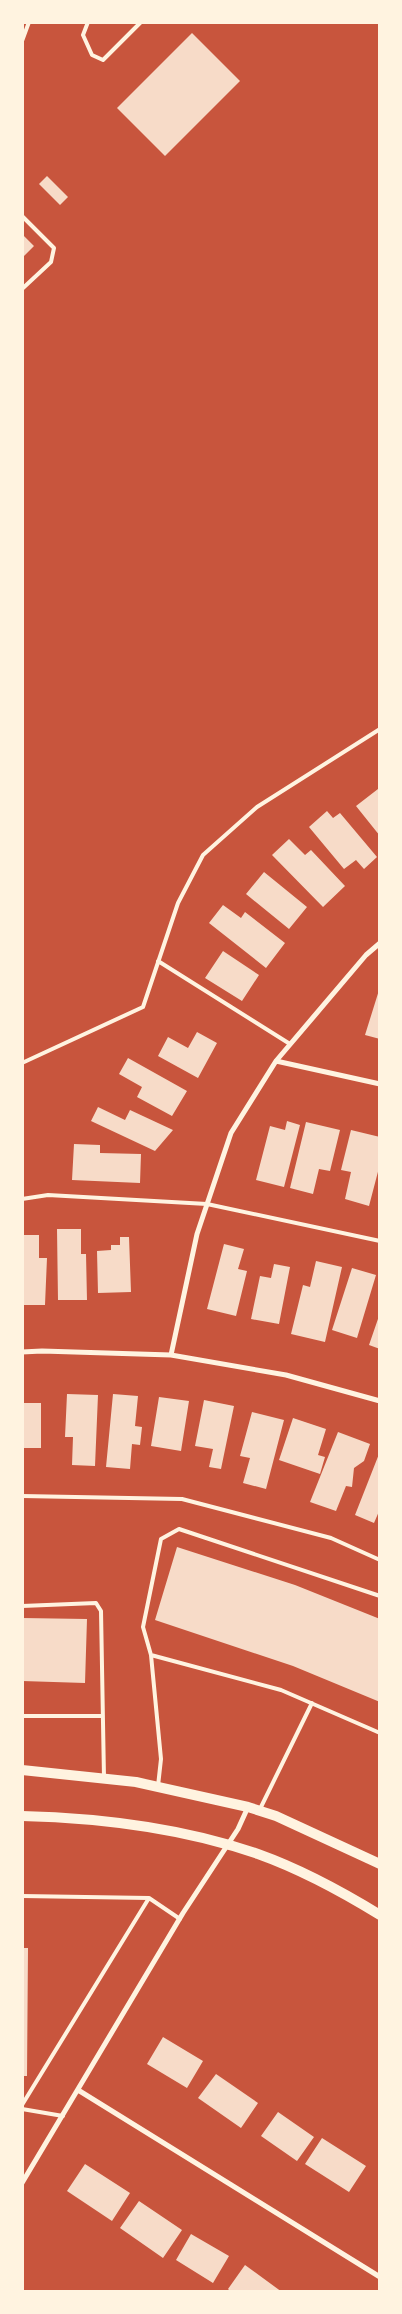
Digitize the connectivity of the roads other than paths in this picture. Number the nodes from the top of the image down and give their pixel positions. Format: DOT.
graph roads {
  1 [pos="29,22"];
  2 [pos="88,22"];
  3 [pos="141,22"];
  4 [pos="22,41"];
  5 [pos="22,216"];
  6 [pos="22,289"];
  7 [pos="380,729"];
  8 [pos="380,943"];
  9 [pos="158,961"];
  10 [pos="290,1044"];
  11 [pos="276,1061"];
  12 [pos="22,1064"];
  13 [pos="380,1084"];
  14 [pos="22,1199"];
  15 [pos="207,1204"];
  16 [pos="380,1241"];
  17 [pos="22,1352"];
  18 [pos="171,1356"];
  19 [pos="380,1401"];
  20 [pos="22,1496"];
  21 [pos="380,1560"];
  22 [pos="380,1596"];
  23 [pos="22,1606"];
  24 [pos="151,1655"];
  25 [pos="312,1703"];
  26 [pos="22,1716"];
  27 [pos="103,1716"];
  28 [pos="380,1733"];
  29 [pos="22,1770"];
  30 [pos="104,1778"];
  31 [pos="158,1787"];
  32 [pos="248,1808"];
  33 [pos="259,1811"];
  34 [pos="22,1816"];
  35 [pos="227,1846"];
  36 [pos="380,1864"];
  37 [pos="22,1896"];
  38 [pos="149,1898"];
  39 [pos="380,1914"];
  40 [pos="180,1919"];
  41 [pos="78,2090"];
  42 [pos="22,2105"];
  43 [pos="22,2109"];
  44 [pos="63,2116"];
  45 [pos="22,2184"];
  46 [pos="380,2277"];
  1 -- 4 [label="lane"];
  2 -- 3 [label="lane"];
  5 -- 6 [label="lane"];
  7 -- 9 [label="lane"];
  8 -- 10 [label="street"];
  9 -- 10 [label="lane"];
  9 -- 12 [label="lane"];
  10 -- 11 [label="street"];
  11 -- 13 [label="street"];
  11 -- 15 [label="street"];
  14 -- 15 [label="lane"];
  15 -- 16 [label="lane"];
  15 -- 18 [label="street"];
  17 -- 18 [label="street"];
  18 -- 19 [label="street"];
  20 -- 21 [label="lane"];
  22 -- 24 [label="lane"];
  23 -- 27 [label="lane"];
  24 -- 25 [label="lane"];
  24 -- 31 [label="lane"];
  25 -- 28 [label="lane"];
  25 -- 33 [label="lane"];
  26 -- 27 [label="lane"];
  27 -- 30 [label="lane"];
  29 -- 30 [label="main road"];
  30 -- 31 [label="main road"];
  31 -- 32 [label="main road"];
  32 -- 33 [label="main road"];
  32 -- 35 [label="street"];
  33 -- 36 [label="main road"];
  34 -- 35 [label="main road"];
  35 -- 39 [label="main road"];
  35 -- 40 [label="street"];
  37 -- 38 [label="lane"];
  38 -- 40 [label="lane"];
  38 -- 42 [label="lane"];
  40 -- 41 [label="street"];
  41 -- 44 [label="street"];
  41 -- 46 [label="street"];
  43 -- 44 [label="lane"];
  44 -- 45 [label="street"];
}
